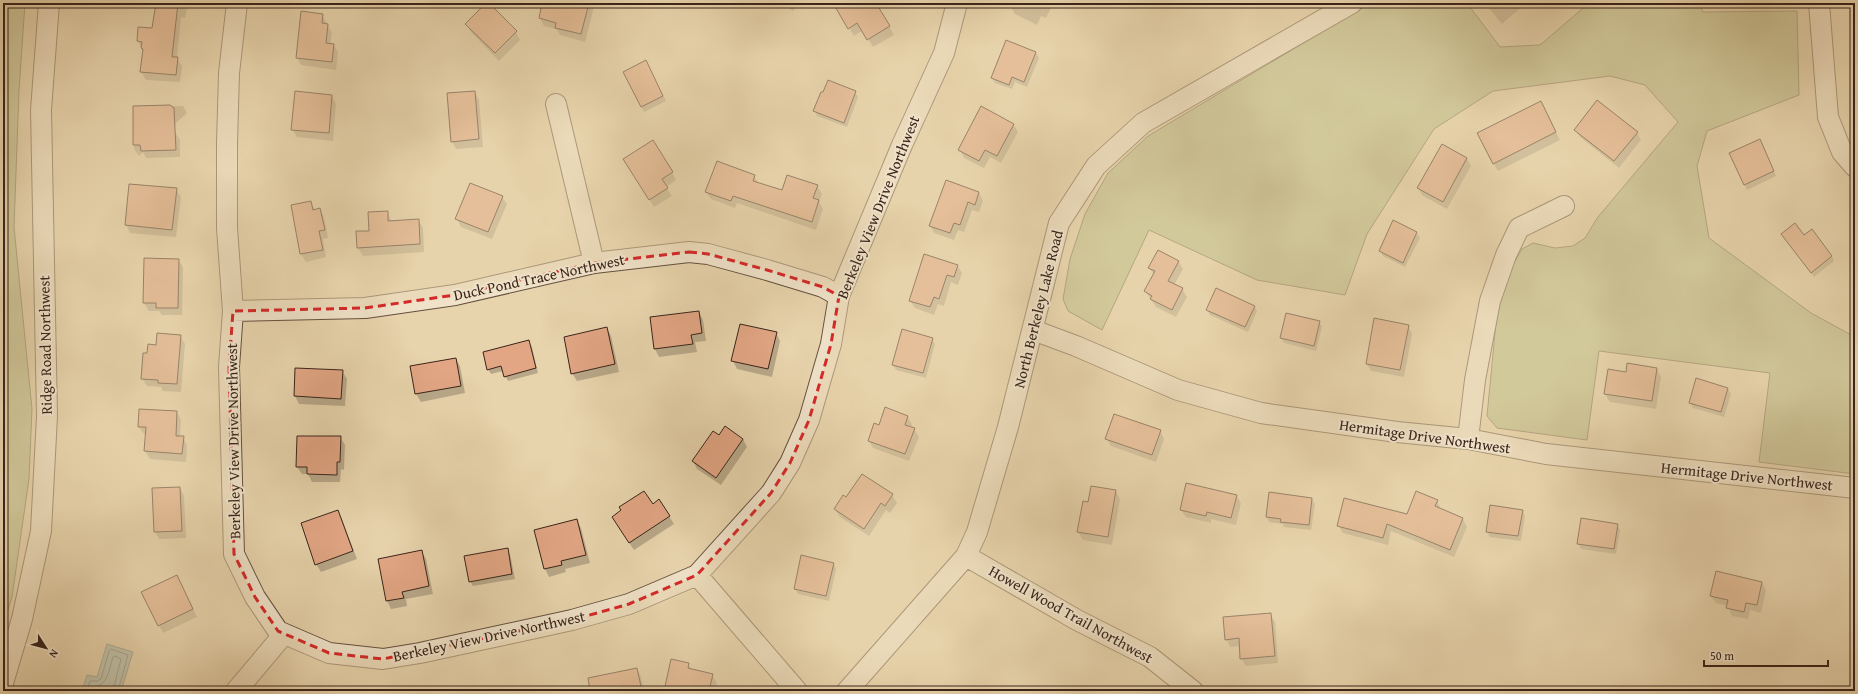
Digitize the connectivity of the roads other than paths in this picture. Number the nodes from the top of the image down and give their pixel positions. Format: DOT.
graph roads {
  1 [pos="49,3"];
  2 [pos="237,3"];
  3 [pos="957,3"];
  4 [pos="1352,3"];
  5 [pos="1819,3"];
  6 [pos="556,104"];
  7 [pos="1855,167"];
  8 [pos="1564,206"];
  9 [pos="594,264"];
  10 [pos="839,296"];
  11 [pos="233,311"];
  12 [pos="1033,330"];
  13 [pos="1468,439"];
  14 [pos="1855,488"];
  15 [pos="966,556"];
  16 [pos="698,575"];
  17 [pos="284,634"];
  18 [pos="3,683"];
  19 [pos="236,691"];
  20 [pos="797,691"];
  21 [pos="847,691"];
  22 [pos="1193,691"];
  1 -- 18 [label="street, Ridge Road Northwest"];
  2 -- 11 [label="street, Berkeley View Drive Northwest"];
  3 -- 10 [label="street, Berkeley View Drive Northwest"];
  4 -- 12 [label="street, North Berkeley Lake Road"];
  5 -- 7 [label="street"];
  6 -- 9 [label="street"];
  8 -- 13 [label="street"];
  9 -- 10 [label="street, Duck Pond Trace Northwest"];
  9 -- 11 [label="street, Duck Pond Trace Northwest"];
  10 -- 16 [label="street, Berkeley View Drive Northwest"];
  11 -- 17 [label="street, Berkeley View Drive Northwest"];
  12 -- 13 [label="street, Hermitage Drive Northwest"];
  12 -- 15 [label="street, North Berkeley Lake Road"];
  13 -- 14 [label="street, Hermitage Drive Northwest"];
  15 -- 21 [label="street, North Berkeley Lake Road"];
  15 -- 22 [label="street, Howell Wood Trail Northwest"];
  16 -- 17 [label="street, Berkeley View Drive Northwest"];
  16 -- 20 [label="street"];
  17 -- 19 [label="street"];
}
